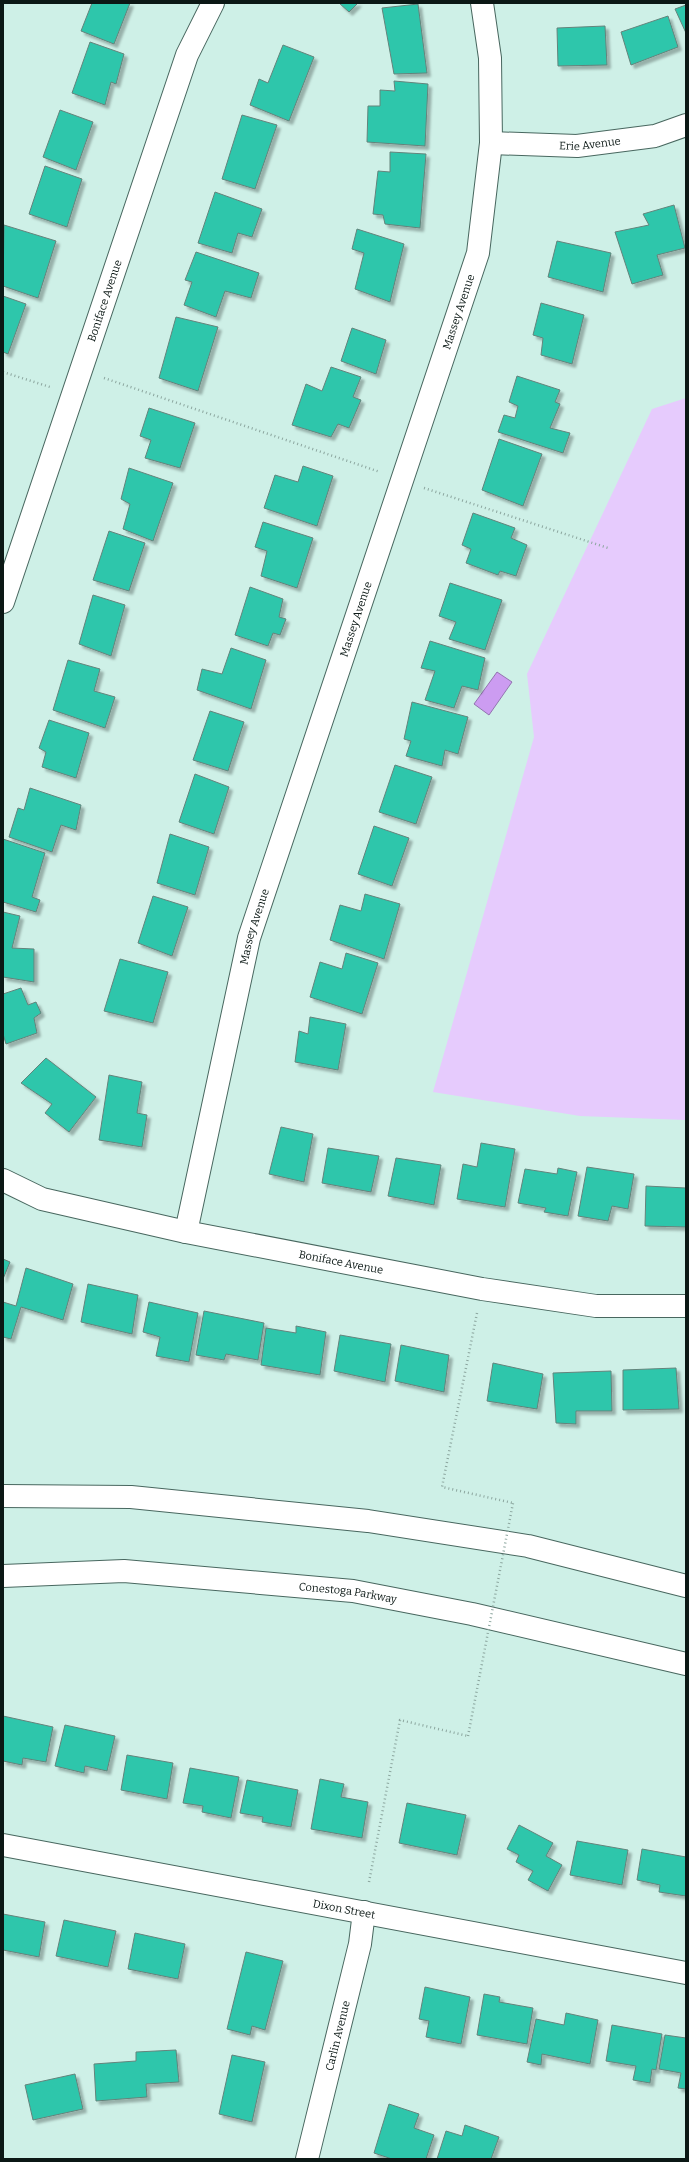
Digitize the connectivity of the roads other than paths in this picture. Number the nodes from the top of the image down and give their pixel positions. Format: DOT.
graph roads {
  1 [pos="212,3"];
  2 [pos="482,3"];
  3 [pos="686,125"];
  4 [pos="491,143"];
  5 [pos="3,602"];
  6 [pos="3,1180"];
  7 [pos="186,1232"];
  8 [pos="686,1306"];
  9 [pos="3,1496"];
  10 [pos="3,1576"];
  11 [pos="686,1586"];
  12 [pos="686,1664"];
  13 [pos="3,1845"];
  14 [pos="364,1912"];
  15 [pos="686,1973"];
  16 [pos="307,2159"];
  1 -- 5 [label="main road, Boniface Avenue"];
  2 -- 4 [label="main road, Massey Avenue"];
  3 -- 4 [label="main road, Erie Avenue"];
  4 -- 7 [label="main road, Massey Avenue"];
  6 -- 7 [label="main road, Boniface Avenue"];
  7 -- 8 [label="main road, Boniface Avenue"];
  9 -- 11 [label="main road"];
  10 -- 12 [label="main road, Conestoga Parkway"];
  13 -- 14 [label="main road, Dixon Street"];
  14 -- 15 [label="main road, Dixon Street"];
  14 -- 16 [label="main road, Carlin Avenue"];
}
